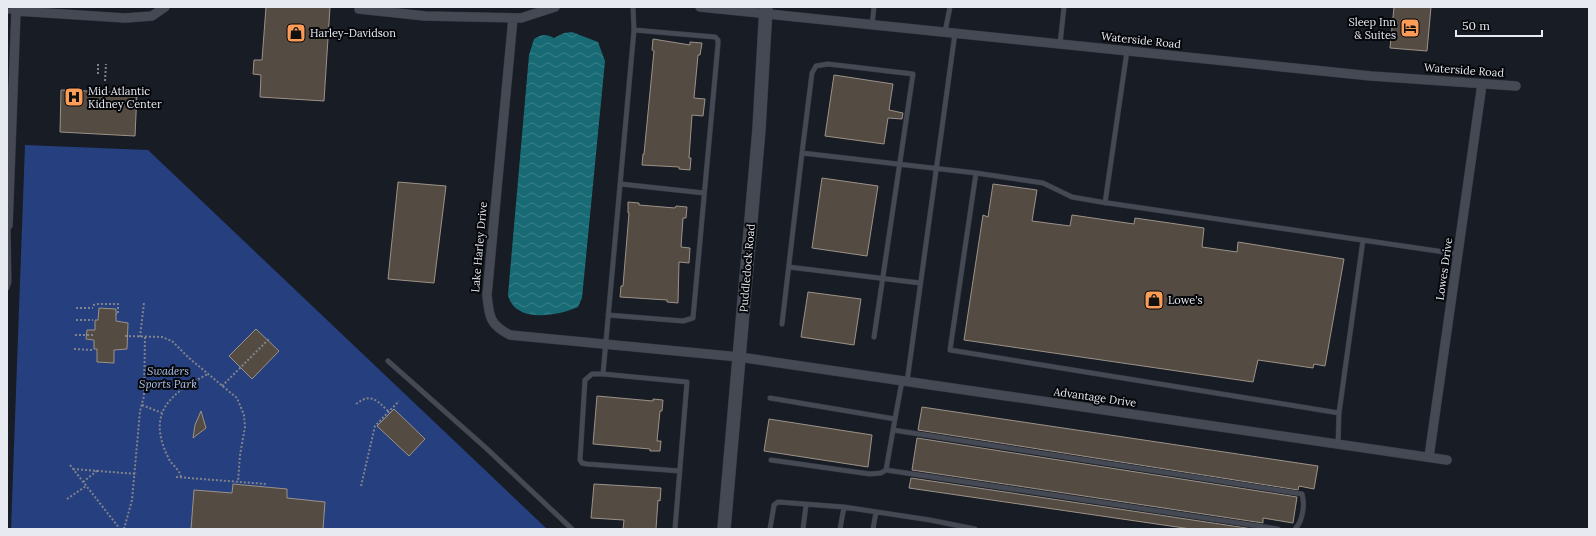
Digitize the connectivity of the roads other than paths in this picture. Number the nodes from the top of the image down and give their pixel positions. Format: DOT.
graph roads {
  1 [pos="165,7"];
  2 [pos="555,7"];
  3 [pos="633,7"];
  4 [pos="700,7"];
  5 [pos="874,7"];
  6 [pos="950,7"];
  7 [pos="1064,7"];
  8 [pos="359,8"];
  9 [pos="14,9"];
  10 [pos="765,10"];
  11 [pos="513,18"];
  12 [pos="872,25"];
  13 [pos="634,30"];
  14 [pos="945,32"];
  15 [pos="955,33"];
  16 [pos="1060,44"];
  17 [pos="1127,51"];
  18 [pos="1482,84"];
  19 [pos="1516,86"];
  20 [pos="802,153"];
  21 [pos="899,165"];
  22 [pos="936,170"];
  23 [pos="976,173"];
  24 [pos="621,184"];
  25 [pos="704,193"];
  26 [pos="1105,203"];
  27 [pos="8,225"];
  28 [pos="1363,240"];
  29 [pos="1458,254"];
  30 [pos="789,267"];
  31 [pos="883,279"];
  32 [pos="920,283"];
  33 [pos="7,288"];
  34 [pos="608,316"];
  35 [pos="782,324"];
  36 [pos="874,337"];
  37 [pos="606,345"];
  38 [pos="739,357"];
  39 [pos="388,361"];
  40 [pos="603,374"];
  41 [pos="904,382"];
  42 [pos="770,398"];
  43 [pos="1339,413"];
  44 [pos="895,418"];
  45 [pos="893,430"];
  46 [pos="1338,444"];
  47 [pos="1429,457"];
  48 [pos="771,460"];
  49 [pos="1446,460"];
  50 [pos="886,470"];
  51 [pos="680,471"];
  52 [pos="806,505"];
  53 [pos="844,507"];
  54 [pos="876,512"];
  55 [pos="572,529"];
  56 [pos="675,529"];
  57 [pos="724,529"];
  58 [pos="770,529"];
  59 [pos="803,529"];
  60 [pos="840,529"];
  61 [pos="873,529"];
  62 [pos="975,529"];
  63 [pos="1278,529"];
  64 [pos="1295,529"];
  1 -- 9 [label="street"];
  2 -- 11 [label="street"];
  3 -- 13 [label="lane"];
  4 -- 10 [label="street, Waterside Road"];
  5 -- 12 [label="lane"];
  6 -- 14 [label="lane"];
  7 -- 16 [label="lane"];
  8 -- 11 [label="street"];
  9 -- 27 [label="street"];
  10 -- 12 [label="street, Waterside Road"];
  10 -- 38 [label="main road, Puddledock Road"];
  11 -- 37 [label="street, Lake Harley Drive"];
  12 -- 14 [label="street, Waterside Road"];
  13 -- 24 [label="lane"];
  13 -- 25 [label="lane"];
  14 -- 15 [label="street, Waterside Road"];
  15 -- 16 [label="street, Waterside Road"];
  15 -- 22 [label="lane"];
  16 -- 17 [label="street, Waterside Road"];
  17 -- 18 [label="street, Waterside Road"];
  17 -- 26 [label="lane"];
  18 -- 19 [label="street, Waterside Road"];
  18 -- 29 [label="street, Lowes Drive"];
  20 -- 21 [label="lane"];
  20 -- 21 [label="lane"];
  20 -- 30 [label="lane"];
  21 -- 22 [label="lane"];
  21 -- 31 [label="lane"];
  22 -- 23 [label="lane"];
  22 -- 32 [label="lane"];
  23 -- 26 [label="lane"];
  23 -- 43 [label="lane"];
  24 -- 25 [label="lane"];
  24 -- 34 [label="lane"];
  25 -- 34 [label="lane"];
  26 -- 28 [label="lane"];
  27 -- 33 [label="lane"];
  28 -- 29 [label="lane"];
  28 -- 43 [label="lane"];
  29 -- 47 [label="street, Lowes Drive"];
  30 -- 31 [label="lane"];
  30 -- 35 [label="lane"];
  31 -- 32 [label="lane"];
  31 -- 36 [label="lane"];
  32 -- 41 [label="lane"];
  34 -- 37 [label="lane"];
  37 -- 38 [label="street, Lake Harley Drive"];
  37 -- 40 [label="lane"];
  38 -- 41 [label="street, Advantage Drive"];
  38 -- 57 [label="main road, Puddledock Road"];
  39 -- 55 [label="lane"];
  40 -- 51 [label="lane"];
  40 -- 51 [label="lane"];
  41 -- 44 [label="lane"];
  41 -- 46 [label="street, Advantage Drive"];
  42 -- 44 [label="lane"];
  43 -- 46 [label="lane"];
  44 -- 45 [label="lane"];
  45 -- 50 [label="lane"];
  45 -- 64 [label="lane"];
  46 -- 47 [label="street, Advantage Drive"];
  47 -- 49 [label="street, Advantage Drive"];
  48 -- 50 [label="lane"];
  50 -- 63 [label="lane"];
  51 -- 56 [label="lane"];
  52 -- 53 [label="lane"];
  52 -- 58 [label="lane"];
  52 -- 59 [label="lane"];
  53 -- 54 [label="lane"];
  53 -- 60 [label="lane"];
  54 -- 61 [label="lane"];
  54 -- 62 [label="lane"];
}
